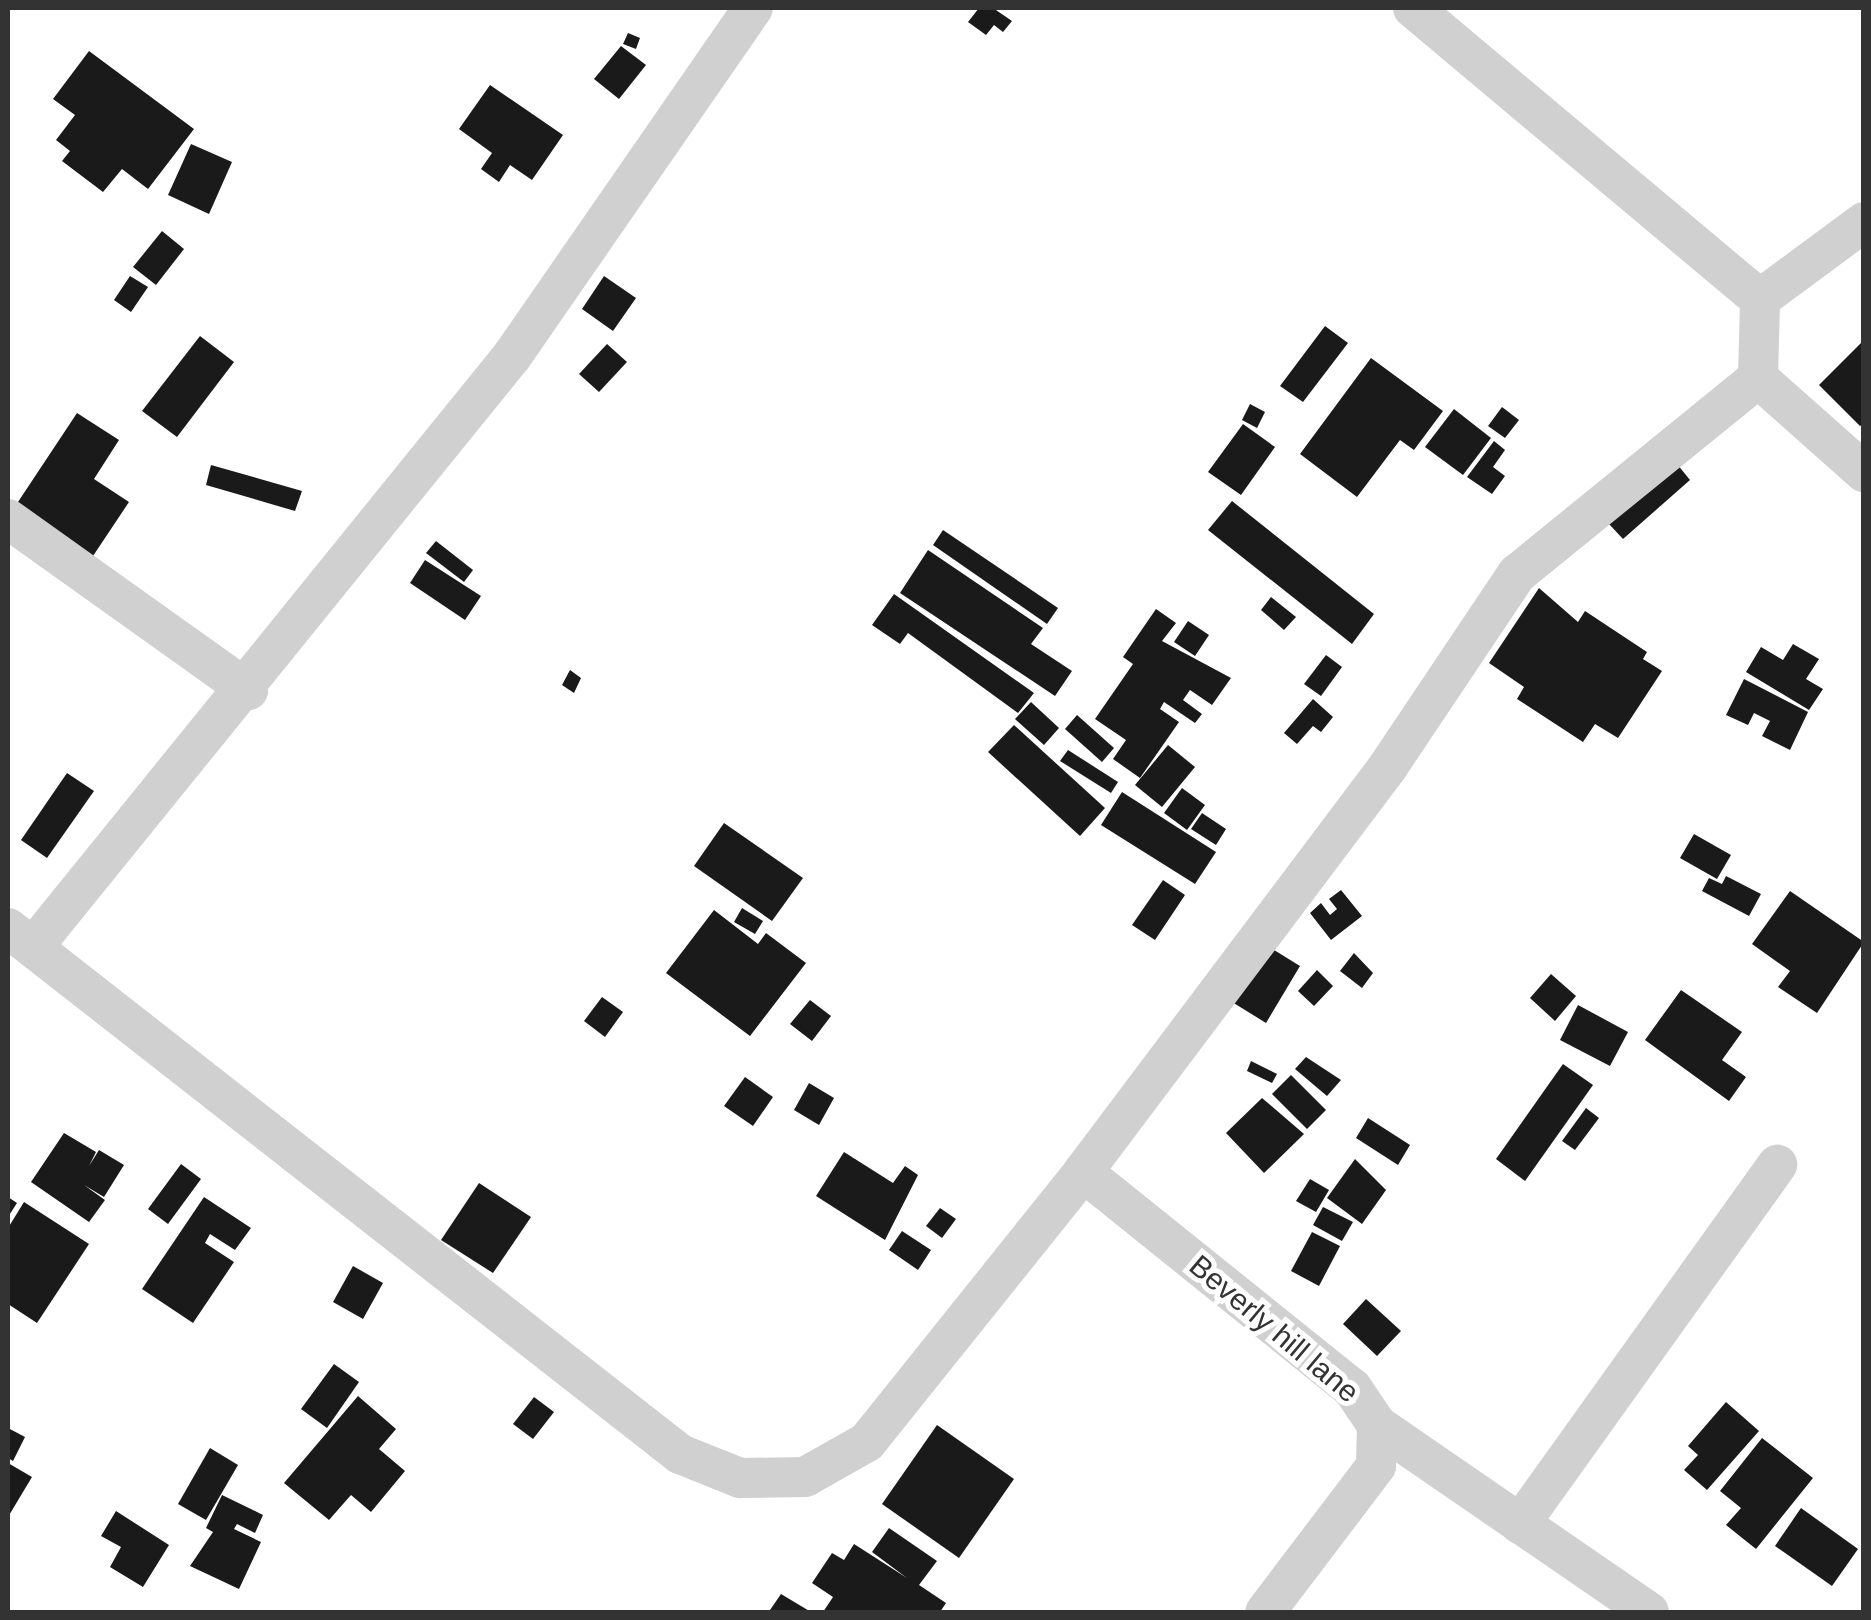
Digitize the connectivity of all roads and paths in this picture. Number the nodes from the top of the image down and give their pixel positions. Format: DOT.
graph roads {
  1 [pos="753,8"];
  2 [pos="1413,8"];
  3 [pos="1864,222"];
  4 [pos="1760,300"];
  5 [pos="1758,378"];
  6 [pos="1864,472"];
  7 [pos="8,518"];
  8 [pos="248,690"];
  9 [pos="21,937"];
  10 [pos="1777,1165"];
  11 [pos="1084,1172"];
  12 [pos="1377,1424"];
  13 [pos="1520,1524"];
  14 [pos="1264,1612"];
  15 [pos="1648,1612"];
  1 -- 8 [label="street"];
  2 -- 4 [label="street"];
  3 -- 4 [label="street"];
  4 -- 5 [label="street"];
  5 -- 6 [label="street"];
  5 -- 11 [label="street"];
  7 -- 8 [label="street"];
  8 -- 9 [label="street"];
  9 -- 11 [label="street"];
  10 -- 13 [label="street"];
  11 -- 12 [label="street, Beverly hill lane"];
  12 -- 13 [label="street"];
  12 -- 14 [label="street, Beverly hill lane"];
  13 -- 15 [label="street"];
}
